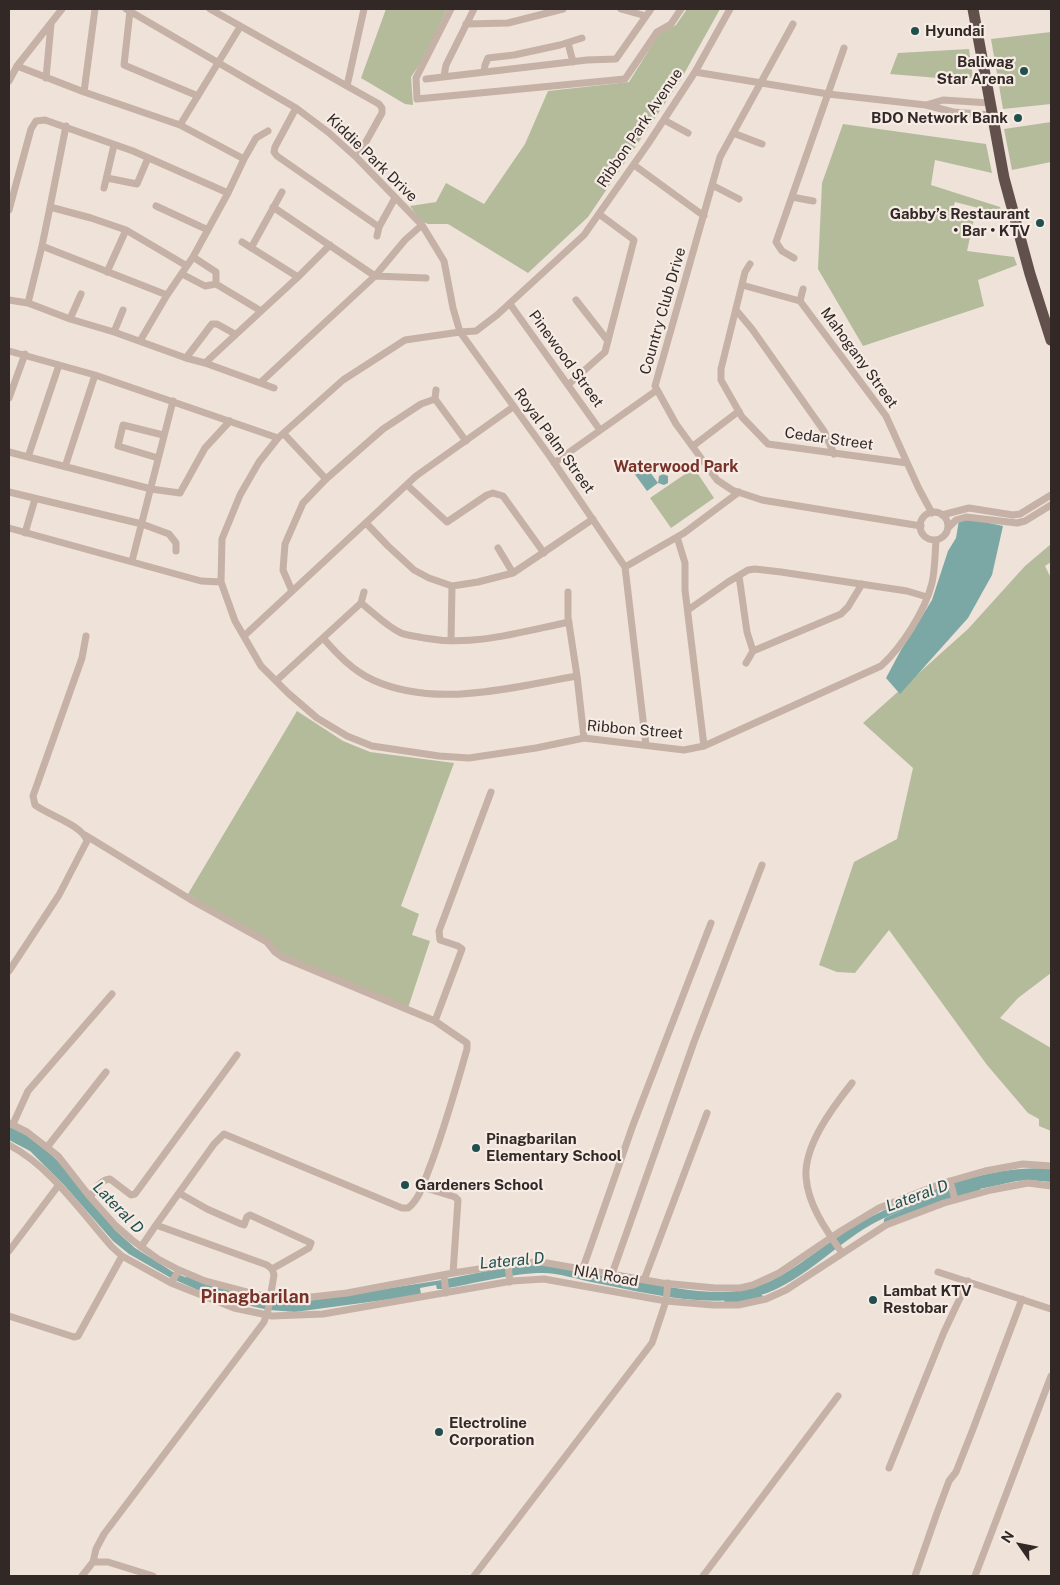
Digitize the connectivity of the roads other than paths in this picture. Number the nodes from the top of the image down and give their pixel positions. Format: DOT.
graph roads {
  1 [pos="62,9"];
  2 [pos="95,9"];
  3 [pos="210,9"];
  4 [pos="364,9"];
  5 [pos="451,9"];
  6 [pos="474,9"];
  7 [pos="563,9"];
  8 [pos="621,9"];
  9 [pos="651,9"];
  10 [pos="681,9"];
  11 [pos="730,9"];
  12 [pos="973,9"];
  13 [pos="128,10"];
  14 [pos="646,16"];
  15 [pos="51,24"];
  16 [pos="466,24"];
  17 [pos="793,24"];
  18 [pos="240,27"];
  19 [pos="582,38"];
  20 [pos="568,43"];
  21 [pos="844,48"];
  22 [pos="219,62"];
  23 [pos="573,62"];
  24 [pos="17,66"];
  25 [pos="484,72"];
  26 [pos="695,72"];
  27 [pos="444,76"];
  28 [pos="46,78"];
  29 [pos="426,79"];
  30 [pos="9,81"];
  31 [pos="760,83"];
  32 [pos="347,86"];
  33 [pos="84,92"];
  34 [pos="828,94"];
  35 [pos="198,96"];
  36 [pos="990,103"];
  37 [pos="926,105"];
  38 [pos="296,108"];
  39 [pos="992,115"];
  40 [pos="664,120"];
  41 [pos="180,125"];
  42 [pos="66,126"];
  43 [pos="268,132"];
  44 [pos="733,133"];
  45 [pos="688,134"];
  46 [pos="762,144"];
  47 [pos="114,145"];
  48 [pos="148,158"];
  49 [pos="357,158"];
  50 [pos="244,159"];
  51 [pos="634,165"];
  52 [pos="106,178"];
  53 [pos="712,185"];
  54 [pos="104,188"];
  55 [pos="282,192"];
  56 [pos="228,193"];
  57 [pos="10,196"];
  58 [pos="792,197"];
  59 [pos="395,198"];
  60 [pos="739,199"];
  61 [pos="813,201"];
  62 [pos="156,206"];
  63 [pos="273,207"];
  64 [pos="50,208"];
  65 [pos="9,210"];
  66 [pos="599,214"];
  67 [pos="704,216"];
  68 [pos="422,225"];
  69 [pos="379,227"];
  70 [pos="126,230"];
  71 [pos="208,230"];
  72 [pos="377,236"];
  73 [pos="242,242"];
  74 [pos="330,245"];
  75 [pos="42,246"];
  76 [pos="251,248"];
  77 [pos="193,257"];
  78 [pos="794,258"];
  79 [pos="750,264"];
  80 [pos="187,266"];
  81 [pos="108,272"];
  82 [pos="182,274"];
  83 [pos="375,276"];
  84 [pos="298,277"];
  85 [pos="426,278"];
  86 [pos="216,284"];
  87 [pos="742,285"];
  88 [pos="803,289"];
  89 [pos="81,294"];
  90 [pos="167,295"];
  91 [pos="9,300"];
  92 [pos="576,300"];
  93 [pos="800,301"];
  94 [pos="28,303"];
  95 [pos="510,304"];
  96 [pos="123,310"];
  97 [pos="736,310"];
  98 [pos="261,311"];
  99 [pos="70,319"];
  100 [pos="114,332"];
  101 [pos="460,332"];
  102 [pos="235,334"];
  103 [pos="1051,340"];
  104 [pos="140,341"];
  105 [pos="608,341"];
  106 [pos="9,351"];
  107 [pos="25,354"];
  108 [pos="599,357"];
  109 [pos="186,358"];
  110 [pos="205,363"];
  111 [pos="606,364"];
  112 [pos="59,365"];
  113 [pos="95,375"];
  114 [pos="261,382"];
  115 [pos="568,385"];
  116 [pos="274,388"];
  117 [pos="436,390"];
  118 [pos="658,390"];
  119 [pos="9,398"];
  120 [pos="435,399"];
  121 [pos="173,401"];
  122 [pos="513,407"];
  123 [pos="739,411"];
  124 [pos="230,421"];
  125 [pos="600,430"];
  126 [pos="163,435"];
  127 [pos="281,436"];
  128 [pos="466,441"];
  129 [pos="693,446"];
  130 [pos="9,452"];
  131 [pos="834,454"];
  132 [pos="28,457"];
  133 [pos="158,458"];
  134 [pos="554,463"];
  135 [pos="907,463"];
  136 [pos="65,467"];
  137 [pos="326,480"];
  138 [pos="497,484"];
  139 [pos="407,485"];
  140 [pos="151,488"];
  141 [pos="9,492"];
  142 [pos="738,492"];
  143 [pos="496,493"];
  144 [pos="1051,495"];
  145 [pos="35,499"];
  146 [pos="1051,505"];
  147 [pos="932,513"];
  148 [pos="942,515"];
  149 [pos="593,519"];
  150 [pos="447,522"];
  151 [pos="366,523"];
  152 [pos="142,524"];
  153 [pos="920,526"];
  154 [pos="948,527"];
  155 [pos="9,528"];
  156 [pos="445,530"];
  157 [pos="25,533"];
  158 [pos="677,537"];
  159 [pos="936,540"];
  160 [pos="498,548"];
  161 [pos="176,551"];
  162 [pos="544,553"];
  163 [pos="132,561"];
  164 [pos="625,567"];
  165 [pos="513,573"];
  166 [pos="739,576"];
  167 [pos="221,582"];
  168 [pos="862,584"];
  169 [pos="452,586"];
  170 [pos="292,591"];
  171 [pos="364,592"];
  172 [pos="568,592"];
  173 [pos="926,597"];
  174 [pos="361,602"];
  175 [pos="688,610"];
  176 [pos="569,622"];
  177 [pos="86,636"];
  178 [pos="244,636"];
  179 [pos="323,638"];
  180 [pos="450,641"];
  181 [pos="753,651"];
  182 [pos="746,663"];
  183 [pos="577,676"];
  184 [pos="276,681"];
  185 [pos="584,738"];
  186 [pos="646,745"];
  187 [pos="704,746"];
  188 [pos="491,792"];
  189 [pos="86,835"];
  190 [pos="762,865"];
  191 [pos="711,923"];
  192 [pos="9,971"];
  193 [pos="112,994"];
  194 [pos="435,1021"];
  195 [pos="237,1055"];
  196 [pos="106,1072"];
  197 [pos="852,1083"];
  198 [pos="707,1113"];
  199 [pos="11,1123"];
  200 [pos="9,1145"];
  201 [pos="48,1146"];
  202 [pos="1051,1166"];
  203 [pos="951,1182"];
  204 [pos="58,1186"];
  205 [pos="1051,1186"];
  206 [pos="422,1187"];
  207 [pos="179,1193"];
  208 [pos="90,1197"];
  209 [pos="954,1197"];
  210 [pos="156,1225"];
  211 [pos="832,1239"];
  212 [pos="142,1247"];
  213 [pos="840,1250"];
  214 [pos="9,1252"];
  215 [pos="122,1256"];
  216 [pos="508,1266"];
  217 [pos="583,1268"];
  218 [pos="272,1269"];
  219 [pos="938,1272"];
  220 [pos="453,1273"];
  221 [pos="612,1274"];
  222 [pos="175,1277"];
  223 [pos="444,1278"];
  224 [pos="510,1280"];
  225 [pos="644,1280"];
  226 [pos="968,1281"];
  227 [pos="668,1285"];
  228 [pos="446,1291"];
  229 [pos="270,1298"];
  230 [pos="666,1299"];
  231 [pos="1022,1299"];
  232 [pos="1051,1309"];
  233 [pos="268,1312"];
  234 [pos="9,1316"];
  235 [pos="1051,1376"];
  236 [pos="838,1396"];
  237 [pos="889,1468"];
  238 [pos="93,1562"];
  239 [pos="82,1576"];
  240 [pos="153,1576"];
  241 [pos="474,1576"];
  242 [pos="703,1576"];
  243 [pos="915,1576"];
  244 [pos="975,1576"];
  1 -- 15 [label="street"];
  2 -- 33 [label="street"];
  3 -- 18 [label="street"];
  4 -- 32 [label="street"];
  5 -- 10 [label="street"];
  6 -- 16 [label="street"];
  7 -- 16 [label="street"];
  8 -- 14 [label="street"];
  9 -- 14 [label="street"];
  11 -- 26 [label="street"];
  12 -- 36 [label="highway"];
  13 -- 22 [label="street, Kiddie Park Drive"];
  13 -- 35 [label="street"];
  14 -- 23 [label="street"];
  15 -- 24 [label="street"];
  15 -- 28 [label="street"];
  16 -- 27 [label="street"];
  17 -- 31 [label="street, Country Club Drive"];
  18 -- 22 [label="street"];
  18 -- 32 [label="street"];
  19 -- 20 [label="street"];
  20 -- 23 [label="street"];
  20 -- 25 [label="street"];
  21 -- 34 [label="street"];
  22 -- 35 [label="street"];
  22 -- 38 [label="street, Kiddie Park Drive"];
  23 -- 25 [label="street"];
  24 -- 28 [label="street"];
  24 -- 30 [label="street"];
  25 -- 27 [label="street"];
  26 -- 31 [label="street, Ribbon Park Avenue"];
  26 -- 40 [label="street, Ribbon Park Avenue"];
  27 -- 29 [label="street"];
  28 -- 33 [label="street"];
  31 -- 34 [label="street, Ribbon Park Avenue"];
  31 -- 44 [label="street, Country Club Drive"];
  32 -- 49 [label="street"];
  33 -- 41 [label="street"];
  34 -- 37 [label="street, Ribbon Park Avenue"];
  34 -- 58 [label="street"];
  35 -- 41 [label="street"];
  36 -- 37 [label="street, Ribbon Park Avenue"];
  36 -- 39 [label="highway"];
  37 -- 39 [label="street, Ribbon Park Avenue"];
  38 -- 49 [label="street, Kiddie Park Drive"];
  38 -- 69 [label="street"];
  39 -- 103 [label="highway"];
  40 -- 45 [label="street"];
  40 -- 51 [label="street, Ribbon Park Avenue"];
  41 -- 50 [label="street"];
  42 -- 47 [label="street"];
  42 -- 57 [label="street"];
  42 -- 64 [label="street"];
  43 -- 50 [label="street"];
  44 -- 46 [label="street"];
  44 -- 53 [label="street, Country Club Drive"];
  47 -- 48 [label="street"];
  47 -- 52 [label="street"];
  48 -- 52 [label="street"];
  48 -- 56 [label="street"];
  49 -- 59 [label="street, Kiddie Park Drive"];
  50 -- 56 [label="street"];
  51 -- 66 [label="street, Ribbon Park Avenue"];
  51 -- 67 [label="street"];
  52 -- 54 [label="street"];
  53 -- 60 [label="street"];
  53 -- 67 [label="street, Country Club Drive"];
  55 -- 63 [label="street"];
  56 -- 71 [label="street"];
  57 -- 65 [label="street"];
  58 -- 61 [label="street"];
  58 -- 78 [label="street"];
  59 -- 68 [label="street, Kiddie Park Drive"];
  59 -- 69 [label="street"];
  62 -- 71 [label="street"];
  63 -- 74 [label="street"];
  63 -- 76 [label="street"];
  64 -- 70 [label="street"];
  64 -- 75 [label="street"];
  66 -- 95 [label="street, Ribbon Park Avenue"];
  66 -- 105 [label="street"];
  67 -- 118 [label="street, Country Club Drive"];
  68 -- 83 [label="street"];
  68 -- 101 [label="street, Kiddie Park Drive"];
  69 -- 72 [label="street"];
  70 -- 80 [label="street"];
  70 -- 81 [label="street"];
  71 -- 77 [label="street"];
  73 -- 76 [label="street"];
  74 -- 83 [label="street"];
  74 -- 84 [label="street"];
  75 -- 81 [label="street"];
  75 -- 94 [label="street"];
  76 -- 84 [label="street"];
  77 -- 80 [label="street"];
  77 -- 86 [label="street"];
  79 -- 87 [label="street, Cedar Street"];
  80 -- 82 [label="street"];
  81 -- 90 [label="street"];
  82 -- 86 [label="street"];
  82 -- 90 [label="street"];
  83 -- 85 [label="street"];
  83 -- 114 [label="street"];
  84 -- 98 [label="street"];
  86 -- 98 [label="street"];
  87 -- 93 [label="street, Mahogany Street"];
  87 -- 97 [label="street, Cedar Street"];
  88 -- 93 [label="street"];
  89 -- 99 [label="street"];
  90 -- 104 [label="street"];
  91 -- 94 [label="street"];
  92 -- 105 [label="street"];
  93 -- 135 [label="street, Mahogany Street"];
  94 -- 99 [label="street"];
  95 -- 101 [label="street, Ribbon Park Avenue"];
  95 -- 115 [label="street, Pinewood Street"];
  96 -- 100 [label="street"];
  97 -- 123 [label="street, Cedar Street"];
  97 -- 131 [label="street"];
  98 -- 102 [label="street"];
  99 -- 100 [label="street"];
  100 -- 104 [label="street"];
  101 -- 122 [label="street, Royal Palm Street"];
  101 -- 127 [label="street, Ribbon Park Avenue"];
  102 -- 109 [label="street"];
  102 -- 110 [label="street"];
  104 -- 109 [label="street"];
  105 -- 108 [label="street"];
  106 -- 107 [label="street"];
  107 -- 112 [label="street"];
  107 -- 119 [label="street"];
  108 -- 111 [label="street"];
  108 -- 115 [label="street"];
  109 -- 110 [label="street"];
  110 -- 114 [label="street"];
  112 -- 113 [label="street"];
  112 -- 132 [label="street"];
  113 -- 121 [label="street"];
  113 -- 136 [label="street"];
  114 -- 116 [label="street"];
  115 -- 125 [label="street, Pinewood Street"];
  117 -- 120 [label="street"];
  118 -- 125 [label="street"];
  118 -- 129 [label="street, Country Club Drive"];
  120 -- 128 [label="street"];
  120 -- 137 [label="street"];
  121 -- 124 [label="street"];
  121 -- 126 [label="street"];
  122 -- 128 [label="street"];
  122 -- 134 [label="street, Royal Palm Street"];
  123 -- 129 [label="street"];
  123 -- 131 [label="street, Cedar Street"];
  124 -- 127 [label="street"];
  124 -- 140 [label="street"];
  125 -- 134 [label="street"];
  126 -- 133 [label="street"];
  126 -- 133 [label="street"];
  127 -- 137 [label="street"];
  127 -- 167 [label="street, Ribbon Street"];
  128 -- 139 [label="street"];
  129 -- 142 [label="street, Country Club Drive"];
  130 -- 132 [label="street"];
  131 -- 135 [label="street, Cedar Street"];
  132 -- 136 [label="street"];
  133 -- 140 [label="street"];
  134 -- 149 [label="street, Royal Palm Street"];
  135 -- 147 [label="street, Mahogany Street"];
  136 -- 140 [label="street"];
  137 -- 170 [label="street"];
  138 -- 143 [label="street"];
  139 -- 150 [label="street"];
  139 -- 151 [label="street"];
  140 -- 152 [label="street"];
  141 -- 145 [label="street"];
  142 -- 153 [label="street, Country Club Drive"];
  142 -- 158 [label="street"];
  143 -- 150 [label="street"];
  143 -- 162 [label="street"];
  144 -- 148 [label="street"];
  145 -- 152 [label="street"];
  145 -- 157 [label="street"];
  146 -- 154 [label="street"];
  147 -- 148 [label="street"];
  147 -- 153 [label="street"];
  148 -- 154 [label="street"];
  149 -- 162 [label="street"];
  149 -- 164 [label="street, Royal Palm Street"];
  150 -- 156 [label="street"];
  151 -- 169 [label="street"];
  151 -- 170 [label="street"];
  152 -- 161 [label="street"];
  152 -- 163 [label="street"];
  153 -- 159 [label="street"];
  154 -- 159 [label="street"];
  155 -- 157 [label="street"];
  157 -- 163 [label="street"];
  158 -- 164 [label="street"];
  158 -- 175 [label="street"];
  159 -- 173 [label="street, Ribbon Street"];
  160 -- 165 [label="street"];
  162 -- 165 [label="street"];
  163 -- 167 [label="street"];
  164 -- 186 [label="street"];
  165 -- 169 [label="street"];
  166 -- 168 [label="street"];
  166 -- 175 [label="street"];
  166 -- 181 [label="street"];
  167 -- 178 [label="street, Ribbon Street"];
  168 -- 173 [label="street"];
  168 -- 181 [label="street"];
  169 -- 180 [label="street"];
  170 -- 178 [label="street"];
  171 -- 174 [label="street"];
  172 -- 176 [label="street"];
  173 -- 187 [label="street, Ribbon Street"];
  174 -- 179 [label="street"];
  174 -- 180 [label="street"];
  175 -- 187 [label="street"];
  176 -- 180 [label="street"];
  176 -- 183 [label="street"];
  177 -- 189 [label="street"];
  178 -- 184 [label="street, Ribbon Street"];
  179 -- 183 [label="street"];
  179 -- 184 [label="street"];
  181 -- 182 [label="street"];
  183 -- 185 [label="street"];
  184 -- 185 [label="street, Ribbon Street"];
  185 -- 186 [label="street, Ribbon Street"];
  186 -- 187 [label="street, Ribbon Street"];
  188 -- 194 [label="street"];
  189 -- 192 [label="street"];
  189 -- 194 [label="street"];
  190 -- 221 [label="street"];
  191 -- 217 [label="street"];
  193 -- 199 [label="street"];
  194 -- 206 [label="street"];
  195 -- 208 [label="street"];
  196 -- 201 [label="street"];
  197 -- 211 [label="street"];
  198 -- 225 [label="street"];
  199 -- 201 [label="street"];
  200 -- 204 [label="street, NIA Road"];
  201 -- 208 [label="street"];
  202 -- 203 [label="street"];
  203 -- 209 [label="street"];
  203 -- 211 [label="street"];
  204 -- 214 [label="street"];
  204 -- 215 [label="street, NIA Road"];
  205 -- 209 [label="street, NIA Road"];
  206 -- 207 [label="street"];
  206 -- 220 [label="street"];
  207 -- 210 [label="street"];
  207 -- 218 [label="street"];
  208 -- 212 [label="street"];
  209 -- 213 [label="street, NIA Road"];
  210 -- 212 [label="street"];
  210 -- 218 [label="street"];
  211 -- 213 [label="street"];
  211 -- 227 [label="street"];
  212 -- 222 [label="street"];
  213 -- 230 [label="street, NIA Road"];
  215 -- 222 [label="street, NIA Road"];
  215 -- 234 [label="street"];
  216 -- 217 [label="street"];
  216 -- 220 [label="street"];
  216 -- 224 [label="street"];
  217 -- 221 [label="street"];
  218 -- 229 [label="street"];
  219 -- 226 [label="street"];
  220 -- 223 [label="street"];
  221 -- 225 [label="street"];
  222 -- 229 [label="street"];
  222 -- 233 [label="street, NIA Road"];
  223 -- 228 [label="street"];
  223 -- 229 [label="street"];
  224 -- 228 [label="street, NIA Road"];
  224 -- 230 [label="street, NIA Road"];
  225 -- 227 [label="street"];
  226 -- 231 [label="street"];
  226 -- 237 [label="street"];
  227 -- 230 [label="street"];
  228 -- 233 [label="street, NIA Road"];
  229 -- 233 [label="street"];
  230 -- 241 [label="street"];
  231 -- 232 [label="street"];
  231 -- 243 [label="street"];
  233 -- 238 [label="street"];
  235 -- 244 [label="street"];
  236 -- 242 [label="street"];
  238 -- 239 [label="street"];
  238 -- 240 [label="street"];
}
